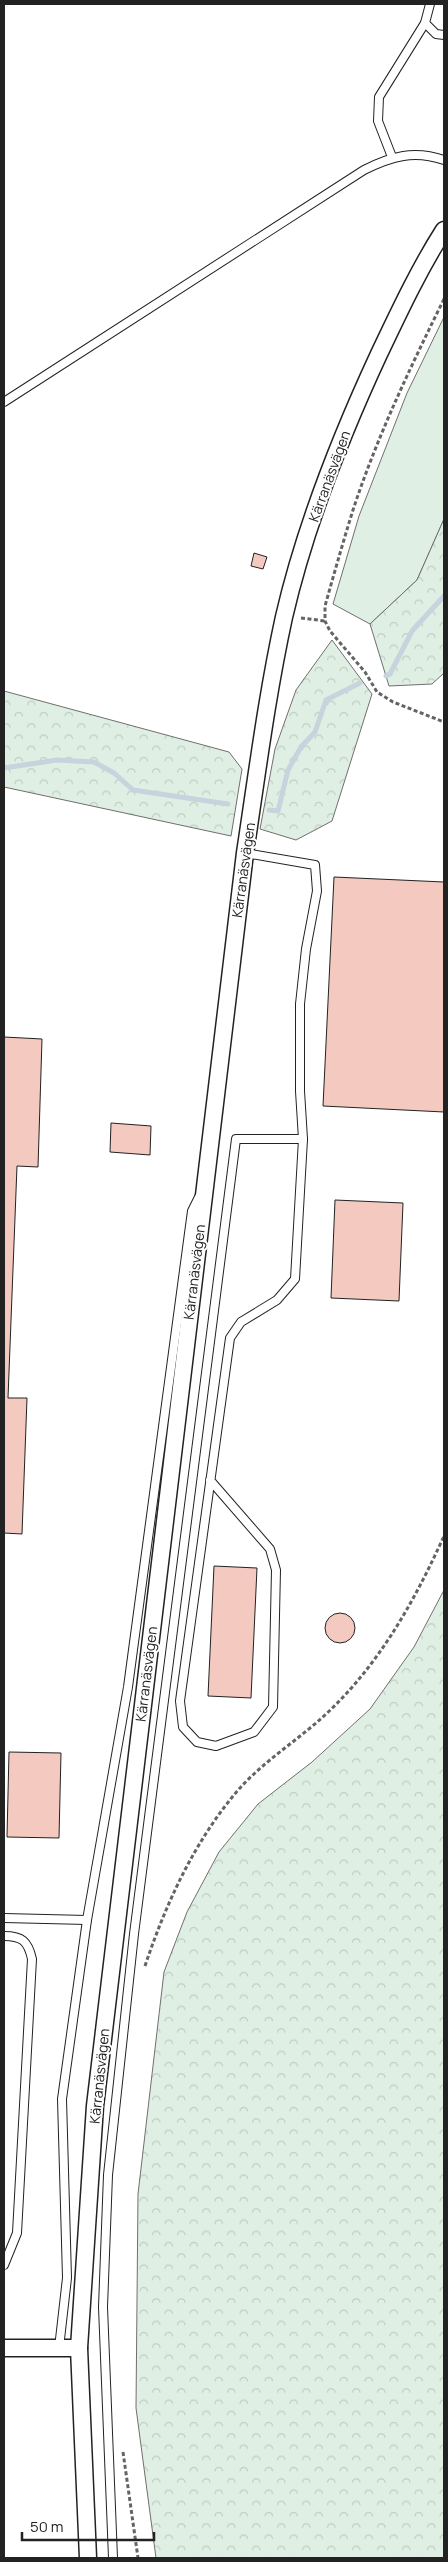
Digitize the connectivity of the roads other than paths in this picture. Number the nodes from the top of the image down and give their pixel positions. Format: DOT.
graph roads {
  1 [pos="430,4"];
  2 [pos="425,23"];
  3 [pos="444,35"];
  4 [pos="392,157"];
  5 [pos="444,160"];
  6 [pos="444,230"];
  7 [pos="4,402"];
  8 [pos="245,852"];
  9 [pos="303,1139"];
  10 [pos="204,1188"];
  11 [pos="210,1480"];
  12 [pos="4,1918"];
  13 [pos="87,1920"];
  14 [pos="4,1936"];
  15 [pos="4,2265"];
  16 [pos="4,2348"];
  17 [pos="79,2348"];
  18 [pos="59,2349"];
  19 [pos="88,2558"];
  20 [pos="113,2558"];
  1 -- 2 [label="lane"];
  2 -- 3 [label="lane"];
  2 -- 4 [label="lane"];
  4 -- 5 [label="lane"];
  4 -- 7 [label="lane"];
  6 -- 8 [label="street, Kärranäsvägen"];
  8 -- 9 [label="lane"];
  8 -- 10 [label="street, Kärranäsvägen"];
  9 -- 11 [label="lane"];
  9 -- 20 [label="lane"];
  10 -- 13 [label="lane"];
  10 -- 17 [label="street, Kärranäsvägen"];
  11 -- 11 [label="lane"];
  12 -- 13 [label="lane"];
  13 -- 18 [label="lane"];
  14 -- 15 [label="lane"];
  16 -- 18 [label="street"];
  17 -- 18 [label="street"];
  17 -- 19 [label="street, Kärranäsvägen"];
}
